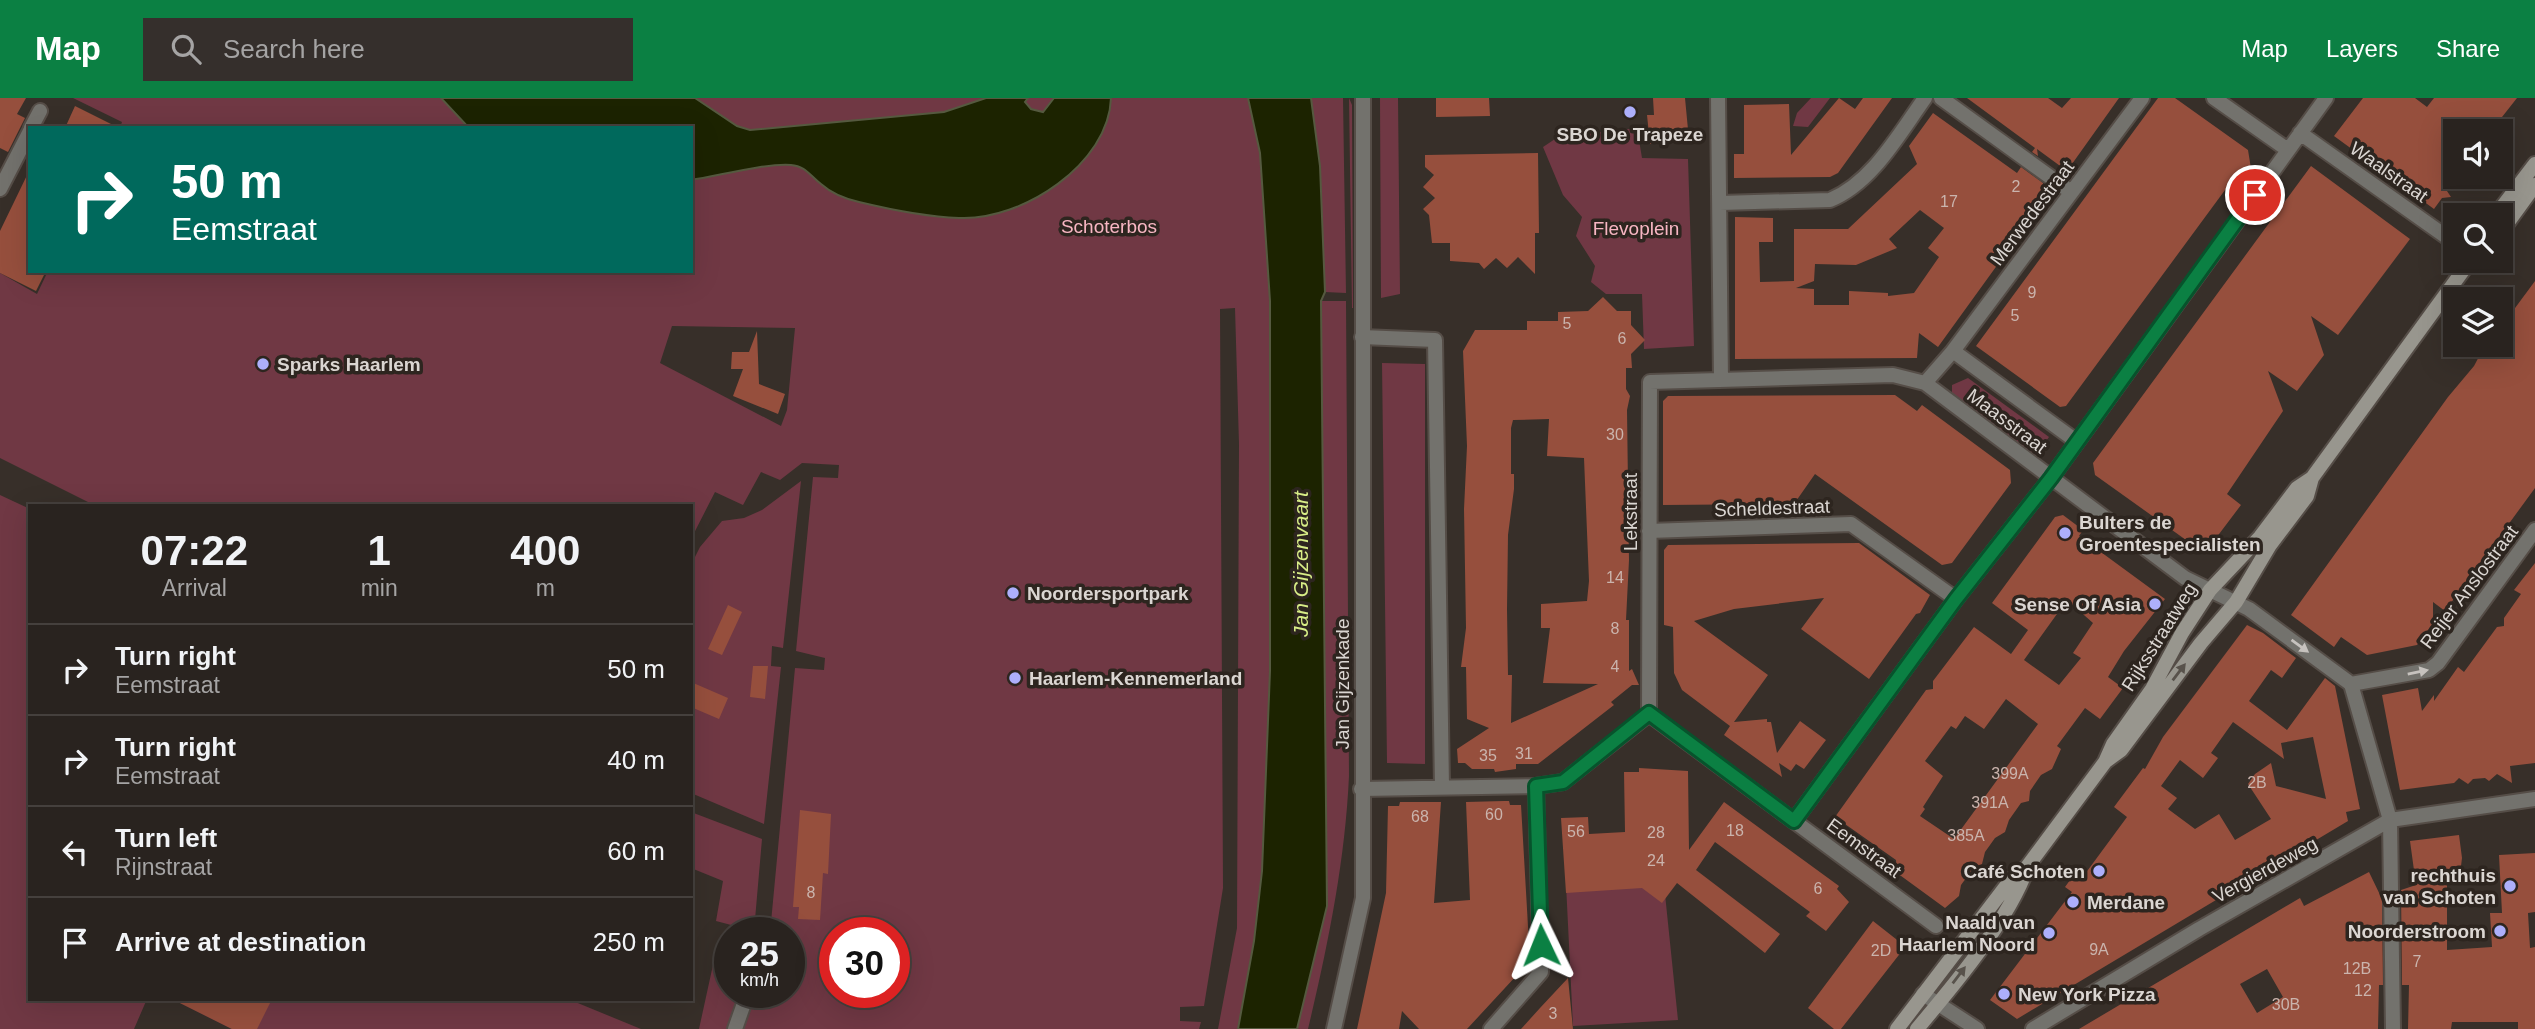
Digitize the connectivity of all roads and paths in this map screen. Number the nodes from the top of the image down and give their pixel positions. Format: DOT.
graph roads {
  1 [pos="1363,98"];
  2 [pos="1718,98"];
  3 [pos="1925,98"];
  4 [pos="1941,98"];
  5 [pos="2142,98"];
  6 [pos="2214,98"];
  7 [pos="2326,98"];
  8 [pos="40,111"];
  9 [pos="32,126"];
  10 [pos="2300,133"];
  11 [pos="28,135"];
  12 [pos="2288,150"];
  13 [pos="2535,164"];
  14 [pos="2535,185"];
  15 [pos="0,189"];
  16 [pos="2071,192"];
  17 [pos="1720,203"];
  18 [pos="2505,203"];
  19 [pos="2513,215"];
  20 [pos="2443,234"];
  21 [pos="2461,273"];
  22 [pos="1362,337"];
  23 [pos="1953,351"];
  24 [pos="1721,380"];
  25 [pos="1925,383"];
  26 [pos="2076,441"];
  27 [pos="2051,478"];
  28 [pos="2312,478"];
  29 [pos="1648,531"];
  30 [pos="2532,538"];
  31 [pos="2210,590"];
  32 [pos="1956,599"];
  33 [pos="2236,602"];
  34 [pos="2351,684"];
  35 [pos="1649,713"];
  36 [pos="2105,762"];
  37 [pos="1536,786"];
  38 [pos="1442,787"];
  39 [pos="1361,789"];
  40 [pos="2535,799"];
  41 [pos="2390,820"];
  42 [pos="1794,821"];
  43 [pos="2027,867"];
  44 [pos="1936,926"];
  45 [pos="1923,994"];
  46 [pos="1938,1004"];
  47 [pos="742,1008"];
  48 [pos="735,1029"];
  49 [pos="1334,1029"];
  50 [pos="1491,1029"];
  51 [pos="1897,1029"];
  52 [pos="1917,1029"];
  53 [pos="1977,1029"];
  54 [pos="2033,1029"];
  55 [pos="2393,1029"];
  1 -- 22 [label="street, Jan Gijzenkade"];
  2 -- 17 [label="street"];
  3 -- 17 [label="street"];
  4 -- 16 [label="street"];
  5 -- 16 [label="street, Merwedestraat"];
  6 -- 12 [label="street"];
  7 -- 10 [label="street"];
  8 -- 9 [label="street"];
  10 -- 12 [label="street"];
  10 -- 20 [label="street, Waalstraat"];
  11 -- 15 [label="street"];
  12 -- 26 [label="street"];
  13 -- 18 [label="main road"];
  14 -- 19 [label="main road"];
  16 -- 23 [label="street, Merwedestraat"];
  17 -- 24 [label="street"];
  21 -- 28 [label="main road, Rijksstraatweg"];
  22 -- 38 [label="street"];
  22 -- 39 [label="street, Jan Gijzenkade"];
  23 -- 25 [label="street, Merwedestraat"];
  23 -- 26 [label="street"];
  24 -- 25 [label="street, Maasstraat"];
  24 -- 29 [label="street, Lekstraat"];
  25 -- 27 [label="street, Maasstraat"];
  26 -- 27 [label="street"];
  27 -- 31 [label="street, Maasstraat"];
  27 -- 32 [label="street"];
  28 -- 31 [label="main road, Rijksstraatweg"];
  28 -- 33 [label="main road, Rijksstraatweg"];
  29 -- 32 [label="street, Scheldestraat"];
  29 -- 35 [label="street, Lekstraat"];
  34 -- 30 [label="street, Reijer Anslostraat, one-way"];
  31 -- 33 [label="street, Maasstraat"];
  31 -- 36 [label="main road, Rijksstraatweg"];
  32 -- 42 [label="street"];
  33 -- 34 [label="street, Maasstraat, one-way"];
  36 -- 33 [label="main road, Rijksstraatweg, one-way"];
  34 -- 41 [label="street"];
  35 -- 37 [label="street"];
  35 -- 42 [label="street, Eemstraat"];
  36 -- 43 [label="main road, Rijksstraatweg"];
  37 -- 38 [label="street"];
  37 -- 50 [label="street"];
  38 -- 39 [label="street"];
  39 -- 49 [label="street, Jan Gijzenkade"];
  40 -- 41 [label="street, Vergierdeweg"];
  41 -- 54 [label="street, Vergierdeweg"];
  41 -- 55 [label="street"];
  42 -- 44 [label="street, Eemstraat"];
  43 -- 45 [label="main road, Rijksstraatweg"];
  46 -- 43 [label="main road, Rijksstraatweg, one-way"];
  45 -- 46 [label="street"];
  45 -- 51 [label="main road, Rijksstraatweg"];
  46 -- 52 [label="main road, Rijksstraatweg"];
  46 -- 53 [label="street"];
  47 -- 48 [label="street"];
}
